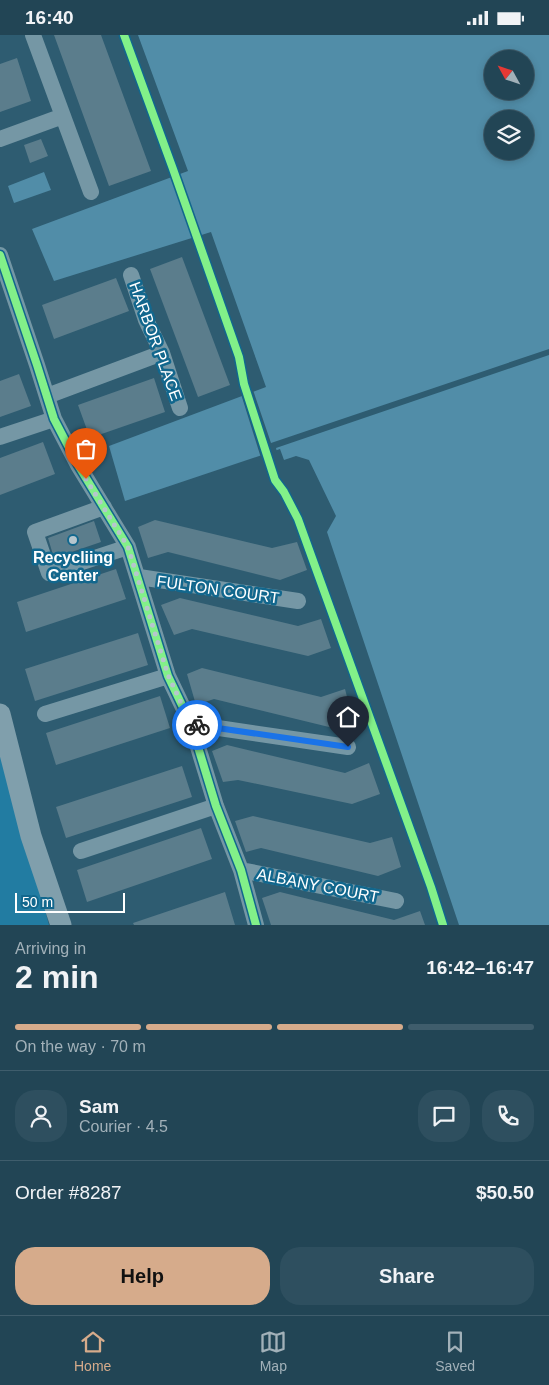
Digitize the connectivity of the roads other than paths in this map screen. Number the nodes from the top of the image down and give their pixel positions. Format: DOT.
graph roads {
  1 [pos="32,35"];
  2 [pos="62,115"];
  3 [pos="0,139"];
  4 [pos="91,192"];
  5 [pos="0,255"];
  6 [pos="131,275"];
  7 [pos="6,291"];
  8 [pos="162,353"];
  9 [pos="47,396"];
  10 [pos="180,408"];
  11 [pos="54,419"];
  12 [pos="0,437"];
  13 [pos="104,507"];
  14 [pos="128,547"];
  15 [pos="139,577"];
  16 [pos="298,601"];
  17 [pos="168,675"];
  18 [pos="0,714"];
  19 [pos="45,714"];
  20 [pos="191,724"];
  21 [pos="348,747"];
  22 [pos="216,806"];
  23 [pos="81,851"];
  24 [pos="241,870"];
  25 [pos="396,901"];
  26 [pos="61,925"];
  27 [pos="256,925"];
  1 -- 2 [label="street"];
  2 -- 3 [label="street"];
  2 -- 4 [label="street"];
  5 -- 7 [label="street"];
  6 -- 8 [label="street, HARBOR PLACE"];
  7 -- 9 [label="street"];
  8 -- 9 [label="street"];
  8 -- 10 [label="street, HARBOR PLACE"];
  9 -- 11 [label="street"];
  11 -- 12 [label="street"];
  11 -- 13 [label="street"];
  13 -- 14 [label="street"];
  13 -- 14 [label="street"];
  14 -- 15 [label="street"];
  15 -- 16 [label="street, FULTON COURT"];
  15 -- 17 [label="street"];
  17 -- 19 [label="street"];
  17 -- 20 [label="street"];
  18 -- 26 [label="main road"];
  20 -- 21 [label="street"];
  20 -- 22 [label="street"];
  22 -- 23 [label="street"];
  22 -- 24 [label="street"];
  24 -- 25 [label="street, ALBANY COURT"];
  24 -- 27 [label="street"];
}
